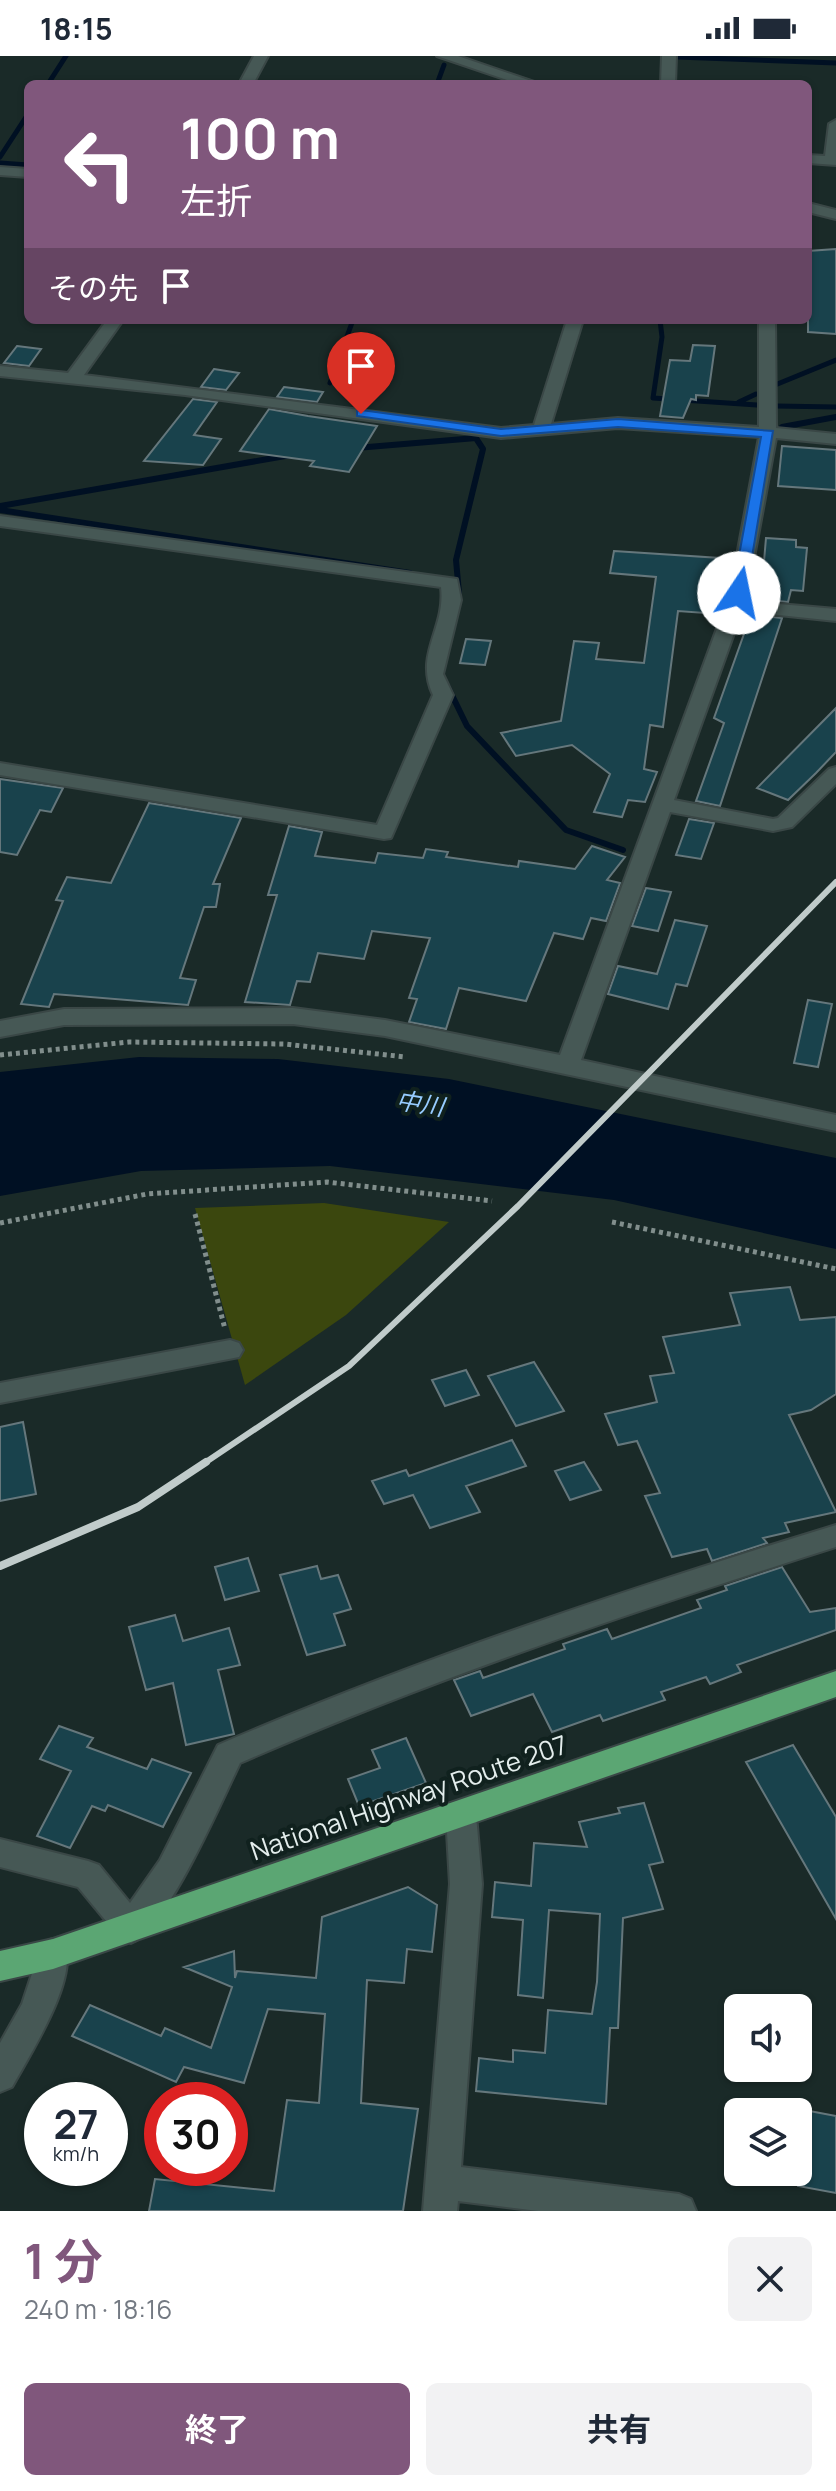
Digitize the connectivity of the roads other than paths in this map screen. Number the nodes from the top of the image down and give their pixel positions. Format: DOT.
graph roads {
  1 [pos="261,56"];
  2 [pos="444,56"];
  3 [pos="669,56"];
  4 [pos="248,80"];
  5 [pos="520,80"];
  6 [pos="668,80"];
  7 [pos="836,124"];
  8 [pos="812,159"];
  9 [pos="833,161"];
  10 [pos="0,171"];
  11 [pos="24,173"];
  12 [pos="812,208"];
  13 [pos="836,215"];
  14 [pos="112,324"];
  15 [pos="574,324"];
  16 [pos="767,324"];
  17 [pos="0,371"];
  18 [pos="73,378"];
  19 [pos="541,429"];
  20 [pos="768,434"];
  21 [pos="836,439"];
  22 [pos="0,521"];
  23 [pos="734,605"];
  24 [pos="836,615"];
  25 [pos="0,769"];
  26 [pos="836,773"];
  27 [pos="662,804"];
  28 [pos="0,1029"];
  29 [pos="568,1065"];
  30 [pos="836,1123"];
  31 [pos="230,1350"];
  32 [pos="0,1393"];
  33 [pos="836,1536"];
  34 [pos="836,1684"];
  35 [pos="461,1815"];
  36 [pos="0,1853"];
  37 [pos="131,1928"];
  38 [pos="53,1954"];
  39 [pos="0,1966"];
  40 [pos="0,2076"];
  41 [pos="442,2196"];
  42 [pos="679,2211"];
  1 -- 4 [label="street"];
  2 -- 5 [label="street"];
  3 -- 6 [label="street"];
  7 -- 9 [label="street"];
  8 -- 9 [label="street"];
  10 -- 11 [label="street"];
  12 -- 13 [label="street"];
  14 -- 18 [label="street"];
  15 -- 19 [label="street"];
  16 -- 20 [label="street"];
  17 -- 18 [label="street"];
  18 -- 19 [label="street"];
  19 -- 20 [label="street"];
  20 -- 21 [label="street"];
  20 -- 23 [label="street"];
  22 -- 25 [label="street"];
  23 -- 24 [label="street"];
  23 -- 27 [label="street"];
  26 -- 27 [label="street"];
  27 -- 29 [label="street"];
  28 -- 29 [label="street"];
  29 -- 30 [label="street"];
  31 -- 32 [label="street"];
  33 -- 37 [label="street"];
  34 -- 35 [label="highway, National Highway Route 207"];
  35 -- 37 [label="highway, National Highway Route 207"];
  35 -- 41 [label="street"];
  36 -- 37 [label="street"];
  37 -- 38 [label="highway, National Highway Route 207"];
  38 -- 39 [label="highway, National Highway Route 207"];
  38 -- 40 [label="street"];
  41 -- 42 [label="street"];
}
